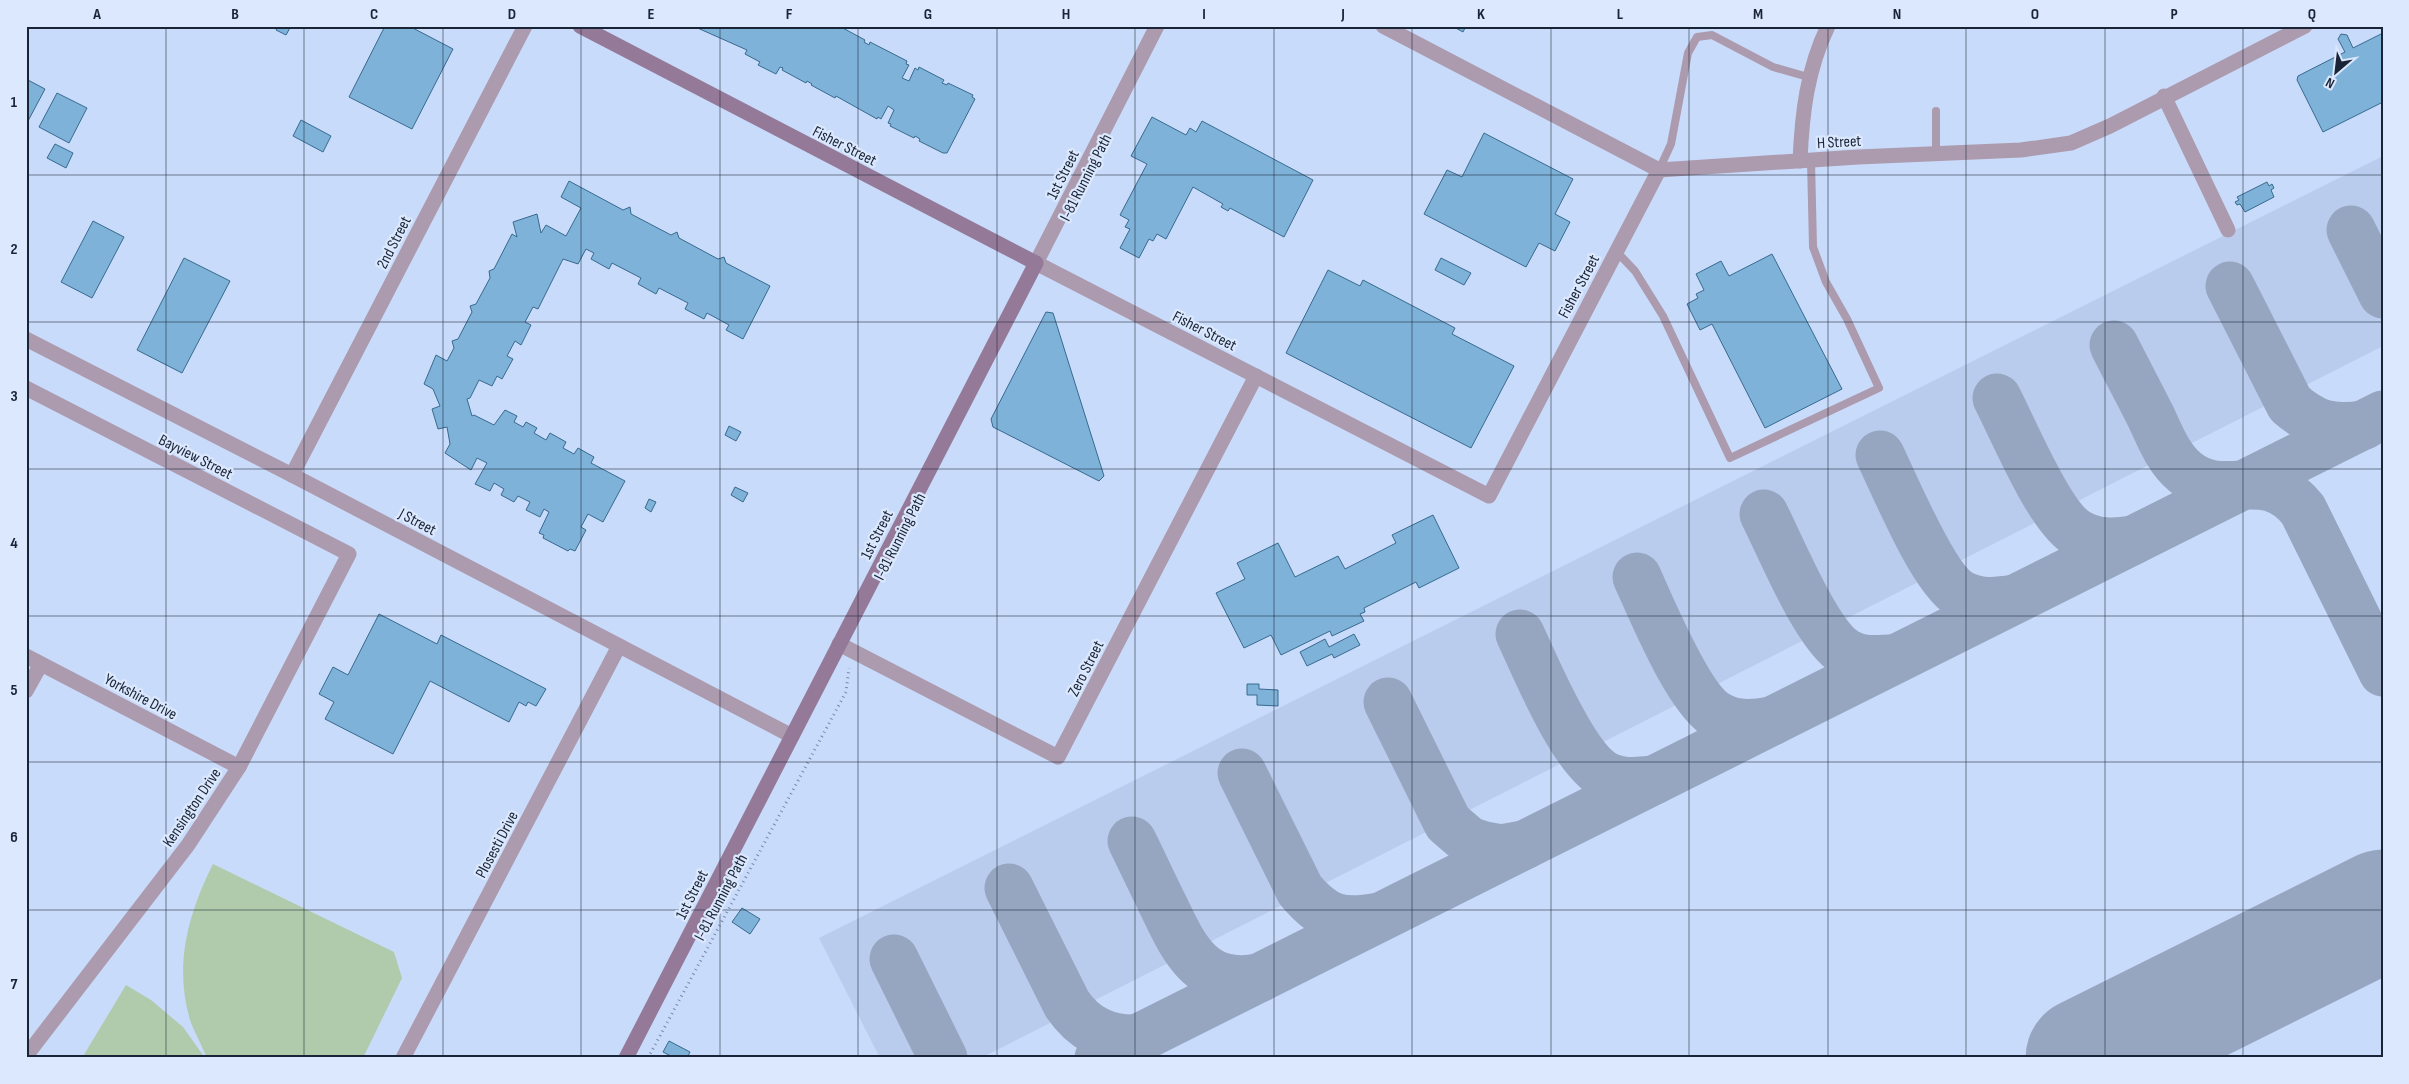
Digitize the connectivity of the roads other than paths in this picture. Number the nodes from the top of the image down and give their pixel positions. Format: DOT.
graph roads {
  1 [pos="525,26"];
  2 [pos="580,26"];
  3 [pos="1158,26"];
  4 [pos="1383,26"];
  5 [pos="1828,26"];
  6 [pos="2305,26"];
  7 [pos="1808,77"];
  8 [pos="2164,96"];
  9 [pos="1936,111"];
  10 [pos="1936,154"];
  11 [pos="1806,160"];
  12 [pos="1659,170"];
  13 [pos="2228,230"];
  14 [pos="1616,251"];
  15 [pos="1036,264"];
  16 [pos="26,339"];
  17 [pos="1256,376"];
  18 [pos="26,388"];
  19 [pos="292,475"];
  20 [pos="350,554"];
  21 [pos="838,644"];
  22 [pos="620,646"];
  23 [pos="26,656"];
  24 [pos="41,664"];
  25 [pos="26,691"];
  26 [pos="792,736"];
  27 [pos="239,767"];
  28 [pos="26,1056"];
  29 [pos="403,1058"];
  30 [pos="626,1058"];
  1 -- 19 [label="street, 2nd Street"];
  2 -- 15 [label="street, Fisher Street"];
  3 -- 15 [label="street, 1st Street"];
  4 -- 12 [label="street"];
  5 -- 7 [label="street"];
  6 -- 8 [label="street, H Street"];
  7 -- 11 [label="street"];
  7 -- 12 [label="lane"];
  8 -- 10 [label="street, H Street"];
  8 -- 13 [label="street"];
  9 -- 10 [label="lane"];
  10 -- 11 [label="street, H Street"];
  11 -- 12 [label="street, H Street"];
  11 -- 14 [label="lane"];
  12 -- 14 [label="street, Fisher Street"];
  14 -- 17 [label="street, Fisher Street"];
  15 -- 17 [label="street, Fisher Street"];
  15 -- 21 [label="street, 1st Street"];
  16 -- 19 [label="street, J Street"];
  17 -- 21 [label="street, Zero Street"];
  18 -- 20 [label="street, Bayview Street"];
  19 -- 22 [label="street, J Street"];
  20 -- 27 [label="street, Kensington Drive"];
  21 -- 26 [label="street, 1st Street"];
  22 -- 26 [label="street, J Street"];
  22 -- 29 [label="street, Plosesti Drive"];
  23 -- 24 [label="street, Yorkshire Drive"];
  24 -- 25 [label="street"];
  24 -- 27 [label="street, Yorkshire Drive"];
  26 -- 30 [label="street, 1st Street"];
  27 -- 28 [label="street, Kensington Drive"];
}
